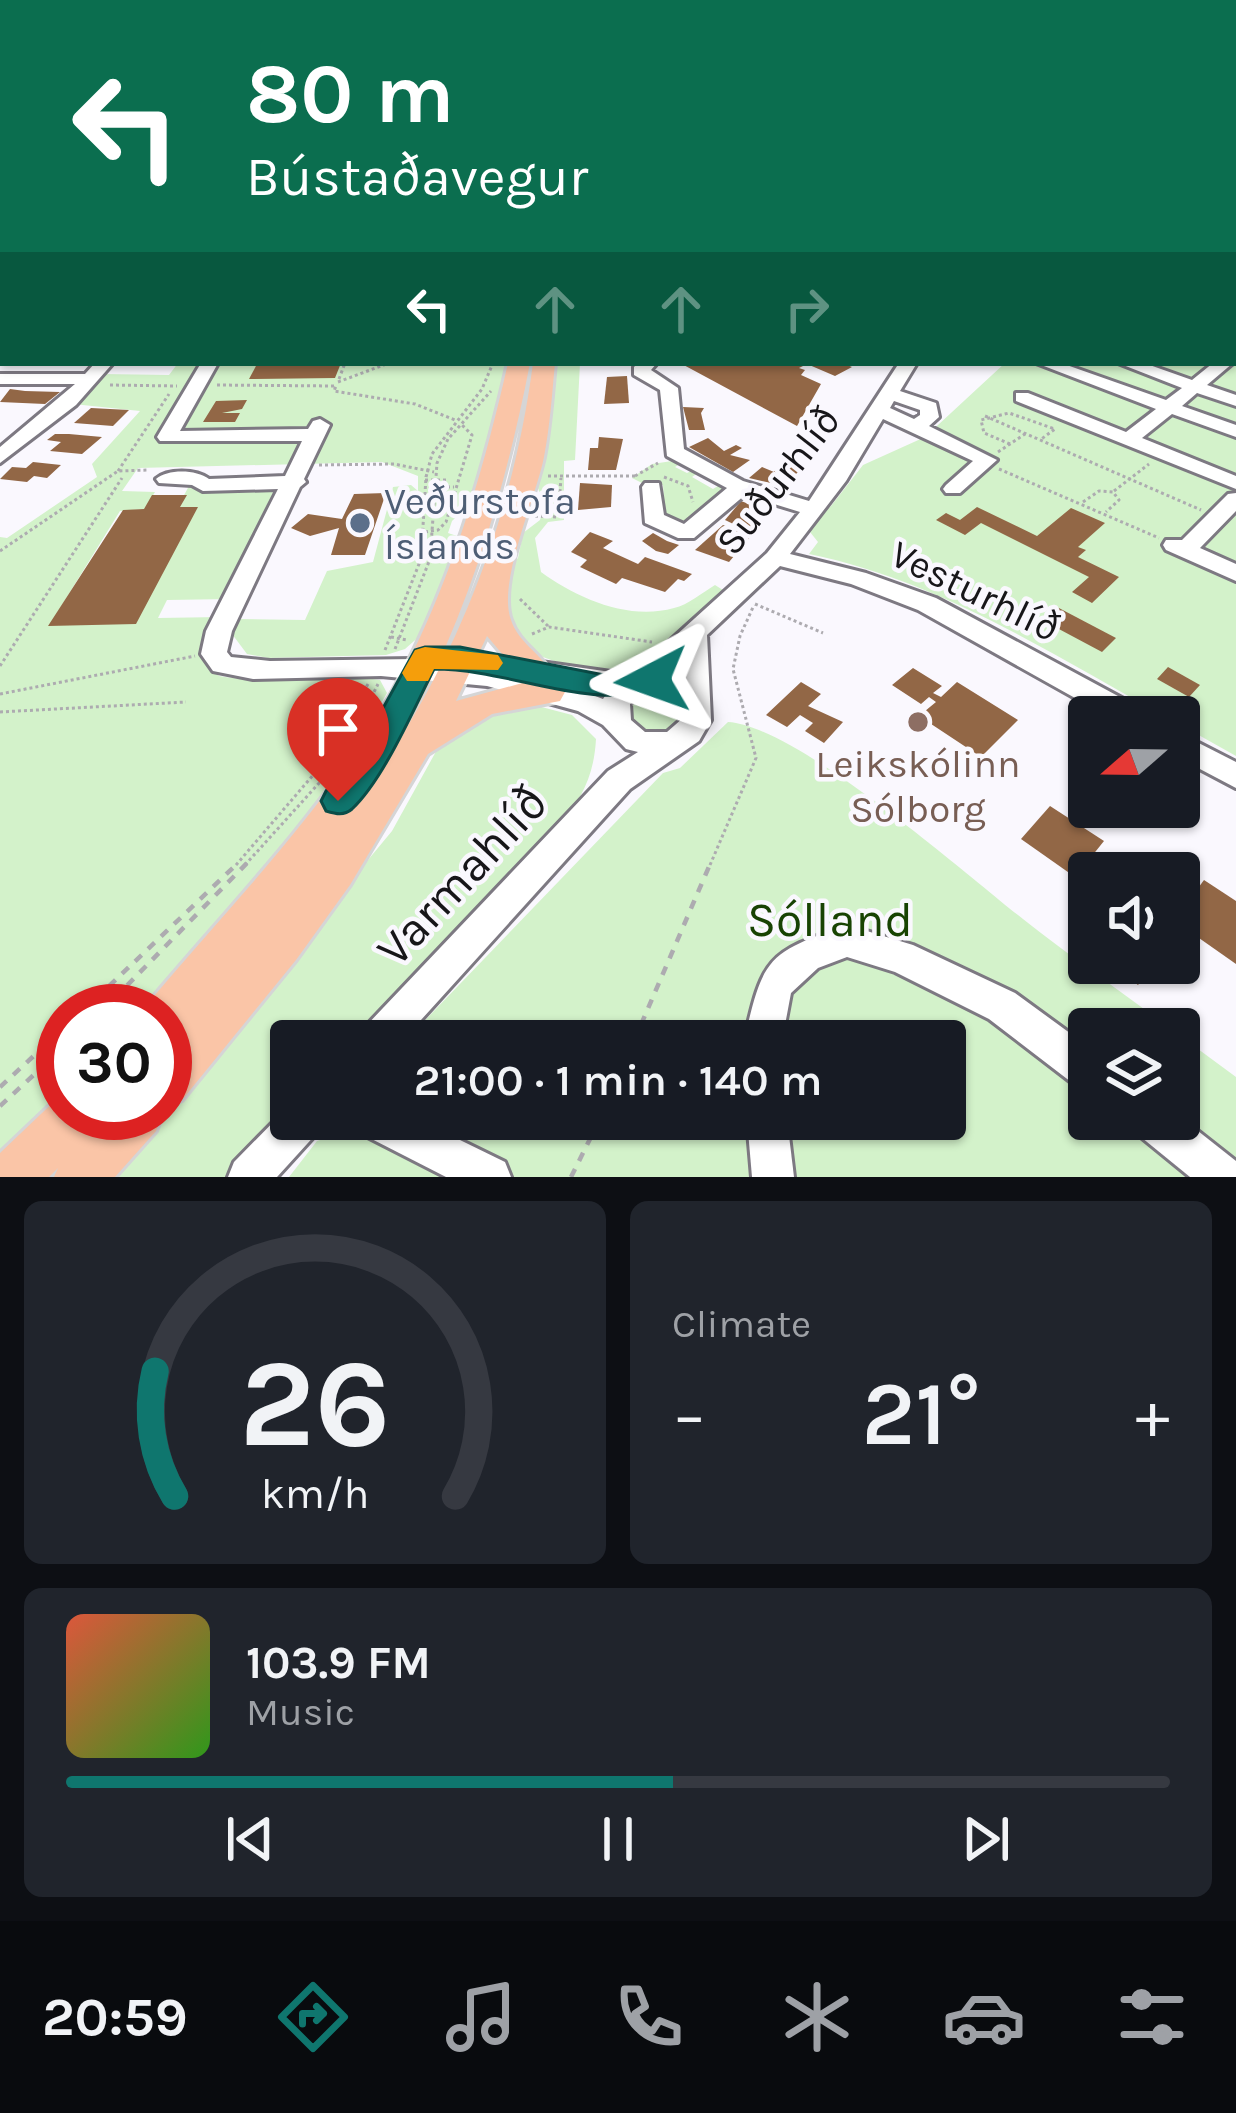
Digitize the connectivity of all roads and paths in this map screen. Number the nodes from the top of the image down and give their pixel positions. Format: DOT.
graph roads {
  1 [pos="207,366"];
  2 [pos="344,366"];
  3 [pos="382,366"];
  4 [pos="493,366"];
  5 [pos="500,366"];
  6 [pos="518,366"];
  7 [pos="544,366"];
  8 [pos="906,366"];
  9 [pos="1060,366"];
  10 [pos="1064,366"];
  11 [pos="1136,366"];
  12 [pos="1220,366"];
  13 [pos="644,367"];
  14 [pos="93,376"];
  15 [pos="5,379"];
  16 [pos="185,382"];
  17 [pos="337,384"];
  18 [pos="1193,386"];
  19 [pos="1236,401"];
  20 [pos="885,402"];
  21 [pos="1168,407"];
  22 [pos="985,416"];
  23 [pos="456,422"];
  24 [pos="1236,431"];
  25 [pos="1025,434"];
  26 [pos="1040,440"];
  27 [pos="1128,440"];
  28 [pos="1010,444"];
  29 [pos="1162,453"];
  30 [pos="0,458"];
  31 [pos="987,461"];
  32 [pos="118,471"];
  33 [pos="547,476"];
  34 [pos="561,476"];
  35 [pos="122,478"];
  36 [pos="166,479"];
  37 [pos="1130,479"];
  38 [pos="425,480"];
  39 [pos="433,480"];
  40 [pos="296,482"];
  41 [pos="660,482"];
  42 [pos="1236,483"];
  43 [pos="455,487"];
  44 [pos="741,487"];
  45 [pos="953,489"];
  46 [pos="1113,493"];
  47 [pos="1236,499"];
  48 [pos="1082,502"];
  49 [pos="814,510"];
  50 [pos="1104,513"];
  51 [pos="1218,517"];
  52 [pos="446,521"];
  53 [pos="532,523"];
  54 [pos="459,524"];
  55 [pos="433,531"];
  56 [pos="425,532"];
  57 [pos="1180,548"];
  58 [pos="782,560"];
  59 [pos="1236,573"];
  60 [pos="505,588"];
  61 [pos="755,604"];
  62 [pos="549,627"];
  63 [pos="823,633"];
  64 [pos="532,635"];
  65 [pos="695,636"];
  66 [pos="392,637"];
  67 [pos="666,644"];
  68 [pos="214,655"];
  69 [pos="408,664"];
  70 [pos="0,666"];
  71 [pos="541,682"];
  72 [pos="635,684"];
  73 [pos="0,694"];
  74 [pos="1094,696"];
  75 [pos="186,702"];
  76 [pos="697,703"];
  77 [pos="0,712"];
  78 [pos="618,724"];
  79 [pos="349,742"];
  80 [pos="674,743"];
  81 [pos="1200,754"];
  82 [pos="407,760"];
  83 [pos="330,769"];
  84 [pos="1233,769"];
  85 [pos="620,780"];
  86 [pos="110,984"];
  87 [pos="130,984"];
  88 [pos="192,985"];
  89 [pos="397,1020"];
  90 [pos="643,1020"];
  91 [pos="768,1020"];
  92 [pos="192,1049"];
  93 [pos="36,1054"];
  94 [pos="1068,1055"];
  95 [pos="36,1073"];
  96 [pos="0,1087"];
  97 [pos="0,1106"];
  98 [pos="49,1140"];
  99 [pos="114,1140"];
  100 [pos="284,1140"];
  101 [pos="416,1140"];
  102 [pos="590,1140"];
  103 [pos="769,1140"];
  104 [pos="1176,1140"];
  105 [pos="13,1177"];
  106 [pos="80,1177"];
  107 [pos="249,1177"];
  108 [pos="490,1177"];
  109 [pos="571,1177"];
  110 [pos="773,1177"];
  111 [pos="1223,1177"];
  1 -- 16 [label="street"];
  2 -- 17 [label="path"];
  3 -- 17 [label="path"];
  4 -- 23 [label="path"];
  5 -- 23 [label="path"];
  6 -- 69 [label="main road"];
  7 -- 60 [label="main road"];
  8 -- 20 [label="street, Suðurhlíð"];
  9 -- 27 [label="street"];
  10 -- 21 [label="street"];
  11 -- 18 [label="street"];
  12 -- 18 [label="street"];
  13 -- 44 [label="street"];
  14 -- 15 [label="street"];
  14 -- 16 [label="path"];
  14 -- 30 [label="street"];
  16 -- 17 [label="path"];
  16 -- 32 [label="path"];
  16 -- 40 [label="street"];
  17 -- 23 [label="path"];
  18 -- 19 [label="street"];
  18 -- 21 [label="street"];
  20 -- 31 [label="street"];
  20 -- 49 [label="street, Suðurhlíð"];
  21 -- 24 [label="street"];
  21 -- 27 [label="street"];
  22 -- 25 [label="path"];
  22 -- 26 [label="path"];
  22 -- 28 [label="path"];
  23 -- 38 [label="path"];
  23 -- 39 [label="path"];
  23 -- 43 [label="path"];
  25 -- 26 [label="path"];
  25 -- 28 [label="path"];
  26 -- 37 [label="path"];
  27 -- 29 [label="street"];
  28 -- 31 [label="path"];
  29 -- 37 [label="path"];
  29 -- 42 [label="street"];
  31 -- 45 [label="street"];
  31 -- 48 [label="path"];
  33 -- 34 [label="path"];
  34 -- 41 [label="path"];
  34 -- 53 [label="path"];
  35 -- 70 [label="path"];
  36 -- 40 [label="street"];
  37 -- 46 [label="path"];
  37 -- 51 [label="path"];
  38 -- 39 [label="path"];
  38 -- 56 [label="path"];
  39 -- 43 [label="path"];
  39 -- 55 [label="path"];
  40 -- 68 [label="street"];
  41 -- 44 [label="street"];
  43 -- 52 [label="path"];
  44 -- 49 [label="street"];
  46 -- 48 [label="path"];
  46 -- 50 [label="path"];
  47 -- 51 [label="street"];
  48 -- 50 [label="path"];
  49 -- 58 [label="street, Suðurhlíð"];
  50 -- 57 [label="path"];
  51 -- 57 [label="street"];
  52 -- 54 [label="path"];
  52 -- 55 [label="path"];
  55 -- 56 [label="path"];
  55 -- 69 [label="path"];
  56 -- 66 [label="path"];
  57 -- 59 [label="street"];
  58 -- 61 [label="path"];
  58 -- 65 [label="street, Suðurhlíð"];
  58 -- 74 [label="street, Vesturhlíð"];
  60 -- 62 [label="path"];
  60 -- 69 [label="main road"];
  60 -- 71 [label="main road"];
  61 -- 63 [label="path"];
  61 -- 90 [label="path"];
  62 -- 64 [label="path"];
  62 -- 67 [label="path"];
  65 -- 72 [label="street, Suðurhlíð"];
  65 -- 76 [label="street"];
  66 -- 69 [label="path"];
  66 -- 69 [label="path"];
  68 -- 69 [label="street"];
  68 -- 73 [label="path"];
  69 -- 71 [label="street"];
  69 -- 79 [label="path"];
  69 -- 82 [label="main road"];
  69 -- 86 [label="path"];
  69 -- 88 [label="main road"];
  71 -- 72 [label="street"];
  71 -- 78 [label="street"];
  71 -- 82 [label="main road"];
  72 -- 76 [label="street"];
  72 -- 78 [label="street"];
  75 -- 77 [label="path"];
  76 -- 80 [label="street"];
  78 -- 80 [label="street"];
  78 -- 85 [label="street"];
  80 -- 85 [label="street, Varmahlíð"];
  81 -- 84 [label="street"];
  82 -- 92 [label="main road"];
  83 -- 87 [label="path"];
  85 -- 89 [label="street, Varmahlíð"];
  91 -- 94 [label="street"];
  93 -- 96 [label="path"];
  95 -- 97 [label="path"];
  98 -- 105 [label="main road"];
  99 -- 106 [label="main road"];
  100 -- 107 [label="street"];
  101 -- 108 [label="street"];
  102 -- 109 [label="path"];
  103 -- 110 [label="street"];
  104 -- 111 [label="street"];
}
